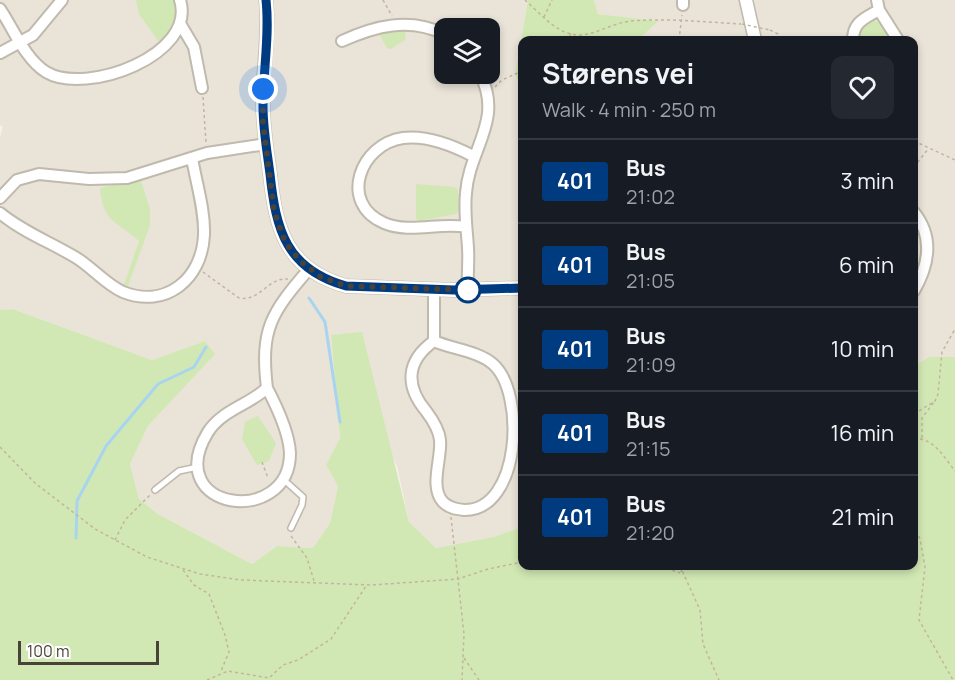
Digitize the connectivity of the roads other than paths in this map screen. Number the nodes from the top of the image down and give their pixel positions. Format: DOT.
graph roads {
  1 [pos="62,0"];
  2 [pos="180,0"];
  3 [pos="266,0"];
  4 [pos="746,0"];
  5 [pos="878,5"];
  6 [pos="0,9"];
  7 [pos="182,25"];
  8 [pos="434,31"];
  9 [pos="754,36"];
  10 [pos="853,36"];
  11 [pos="896,36"];
  12 [pos="342,41"];
  13 [pos="21,42"];
  14 [pos="0,53"];
  15 [pos="484,84"];
  16 [pos="202,88"];
  17 [pos="266,144"];
  18 [pos="474,156"];
  19 [pos="192,158"];
  20 [pos="0,198"];
  21 [pos="0,213"];
  22 [pos="918,218"];
  23 [pos="466,227"];
  24 [pos="309,269"];
  25 [pos="918,282"];
  26 [pos="518,288"];
  27 [pos="434,289"];
  28 [pos="468,290"];
  29 [pos="434,341"];
  30 [pos="267,388"];
  31 [pos="198,467"];
  32 [pos="283,479"];
  33 [pos="155,490"];
  34 [pos="291,528"];
  1 -- 13 [label="street"];
  2 -- 7 [label="street"];
  3 -- 17 [label="street"];
  4 -- 9 [label="street"];
  5 -- 10 [label="street"];
  5 -- 11 [label="street"];
  6 -- 13 [label="street"];
  7 -- 13 [label="street"];
  7 -- 16 [label="street"];
  8 -- 12 [label="street"];
  13 -- 14 [label="street"];
  15 -- 18 [label="street"];
  17 -- 19 [label="street"];
  17 -- 24 [label="street"];
  18 -- 23 [label="street"];
  18 -- 23 [label="street"];
  19 -- 20 [label="street"];
  19 -- 21 [label="street"];
  22 -- 25 [label="street"];
  23 -- 28 [label="street"];
  24 -- 27 [label="street"];
  24 -- 30 [label="street"];
  26 -- 28 [label="street"];
  27 -- 28 [label="street"];
  27 -- 29 [label="street"];
  29 -- 29 [label="street"];
  30 -- 31 [label="street"];
  30 -- 32 [label="street"];
  31 -- 32 [label="street"];
  31 -- 33 [label="lane"];
  32 -- 34 [label="lane"];
}
